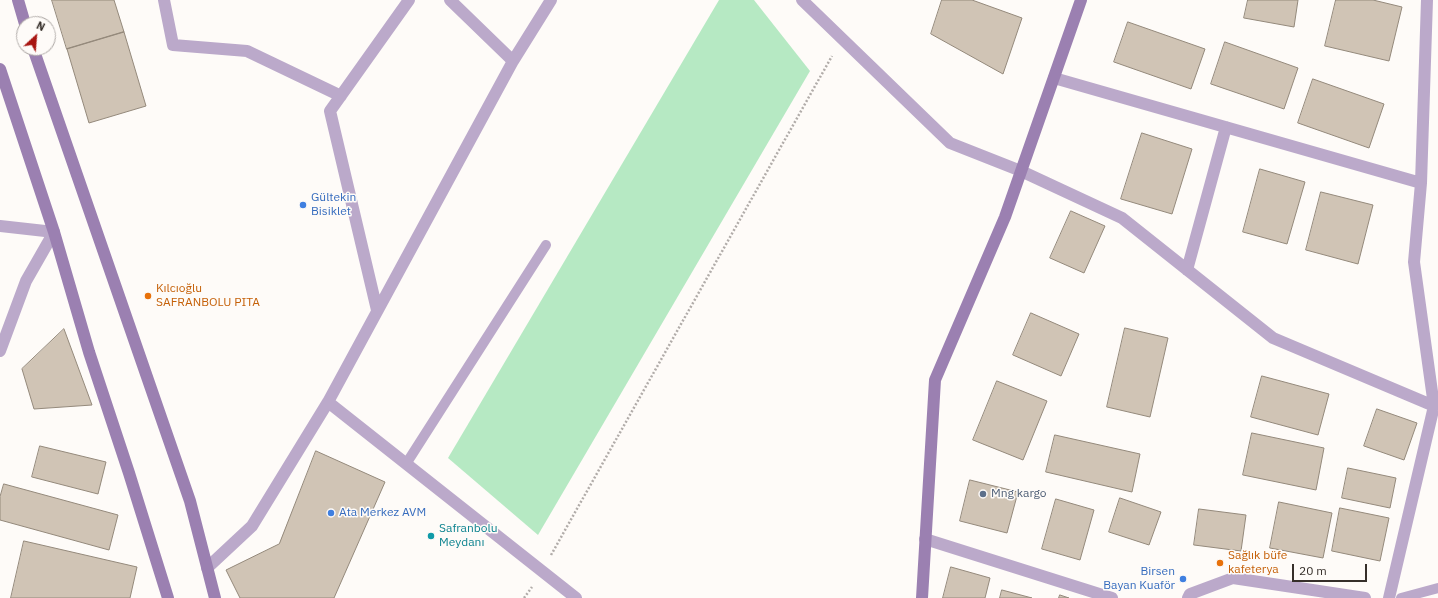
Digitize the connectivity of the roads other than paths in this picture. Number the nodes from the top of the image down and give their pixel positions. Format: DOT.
graph roads {
  1 [pos="18,0"];
  2 [pos="164,0"];
  3 [pos="409,0"];
  4 [pos="450,0"];
  5 [pos="551,0"];
  6 [pos="802,0"];
  7 [pos="1081,0"];
  8 [pos="1427,0"];
  9 [pos="23,16"];
  10 [pos="36,56"];
  11 [pos="513,61"];
  12 [pos="0,69"];
  13 [pos="1054,78"];
  14 [pos="340,96"];
  15 [pos="1226,127"];
  16 [pos="1021,171"];
  17 [pos="1421,183"];
  18 [pos="0,226"];
  19 [pos="54,232"];
  20 [pos="546,245"];
  21 [pos="1187,270"];
  22 [pos="377,310"];
  23 [pos="0,351"];
  24 [pos="328,402"];
  25 [pos="1434,406"];
  26 [pos="406,464"];
  27 [pos="925,539"];
  28 [pos="208,568"];
  29 [pos="1438,588"];
  30 [pos="168,598"];
  31 [pos="215,598"];
  32 [pos="576,598"];
  33 [pos="922,598"];
  34 [pos="1112,598"];
  35 [pos="1188,598"];
  36 [pos="1365,598"];
  37 [pos="1389,598"];
  38 [pos="1401,598"];
  1 -- 9 [label="street"];
  2 -- 14 [label="street"];
  3 -- 14 [label="street"];
  4 -- 11 [label="street"];
  5 -- 11 [label="street"];
  6 -- 16 [label="street"];
  7 -- 13 [label="street"];
  8 -- 17 [label="street"];
  10 -- 28 [label="street"];
  11 -- 22 [label="street"];
  12 -- 19 [label="street"];
  13 -- 15 [label="street"];
  13 -- 16 [label="street"];
  14 -- 22 [label="street"];
  15 -- 17 [label="street"];
  15 -- 21 [label="street"];
  16 -- 21 [label="street"];
  16 -- 27 [label="street"];
  17 -- 25 [label="street"];
  18 -- 19 [label="street"];
  19 -- 23 [label="street"];
  19 -- 30 [label="street"];
  20 -- 26 [label="lane"];
  21 -- 25 [label="street"];
  22 -- 24 [label="street"];
  24 -- 26 [label="street"];
  24 -- 28 [label="street"];
  25 -- 37 [label="street"];
  26 -- 32 [label="street"];
  27 -- 33 [label="street"];
  27 -- 34 [label="street"];
  28 -- 31 [label="street"];
  29 -- 38 [label="lane"];
  35 -- 36 [label="street"];
}
